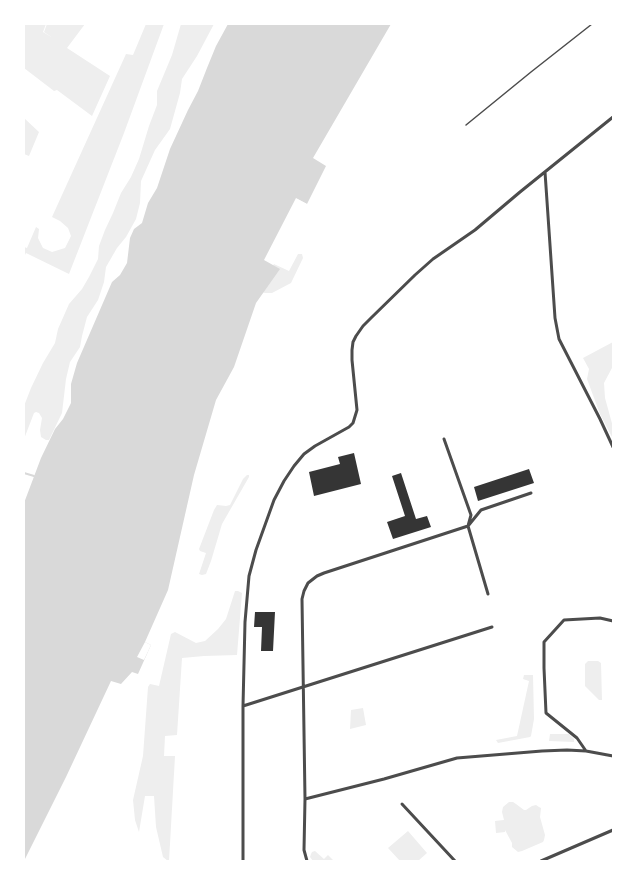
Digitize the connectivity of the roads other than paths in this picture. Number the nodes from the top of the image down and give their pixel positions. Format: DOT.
graph roads {
  1 [pos="592,24"];
  2 [pos="613,117"];
  3 [pos="466,125"];
  4 [pos="545,172"];
  5 [pos="444,439"];
  6 [pos="613,447"];
  7 [pos="531,492"];
  8 [pos="468,526"];
  9 [pos="488,594"];
  10 [pos="613,621"];
  11 [pos="492,627"];
  12 [pos="303,687"];
  13 [pos="243,706"];
  14 [pos="586,751"];
  15 [pos="613,756"];
  16 [pos="305,799"];
  17 [pos="402,804"];
  18 [pos="613,830"];
  19 [pos="243,861"];
  20 [pos="307,861"];
  21 [pos="455,861"];
  22 [pos="541,861"];
  1 -- 3 [label="lane"];
  2 -- 4 [label="street"];
  4 -- 6 [label="street"];
  4 -- 13 [label="street"];
  5 -- 8 [label="street"];
  7 -- 8 [label="street"];
  8 -- 9 [label="street"];
  8 -- 12 [label="street"];
  10 -- 14 [label="street"];
  11 -- 12 [label="street"];
  12 -- 13 [label="street"];
  12 -- 16 [label="street"];
  13 -- 19 [label="street"];
  14 -- 15 [label="street"];
  14 -- 16 [label="street"];
  16 -- 20 [label="street"];
  17 -- 21 [label="street"];
  18 -- 22 [label="street"];
}
